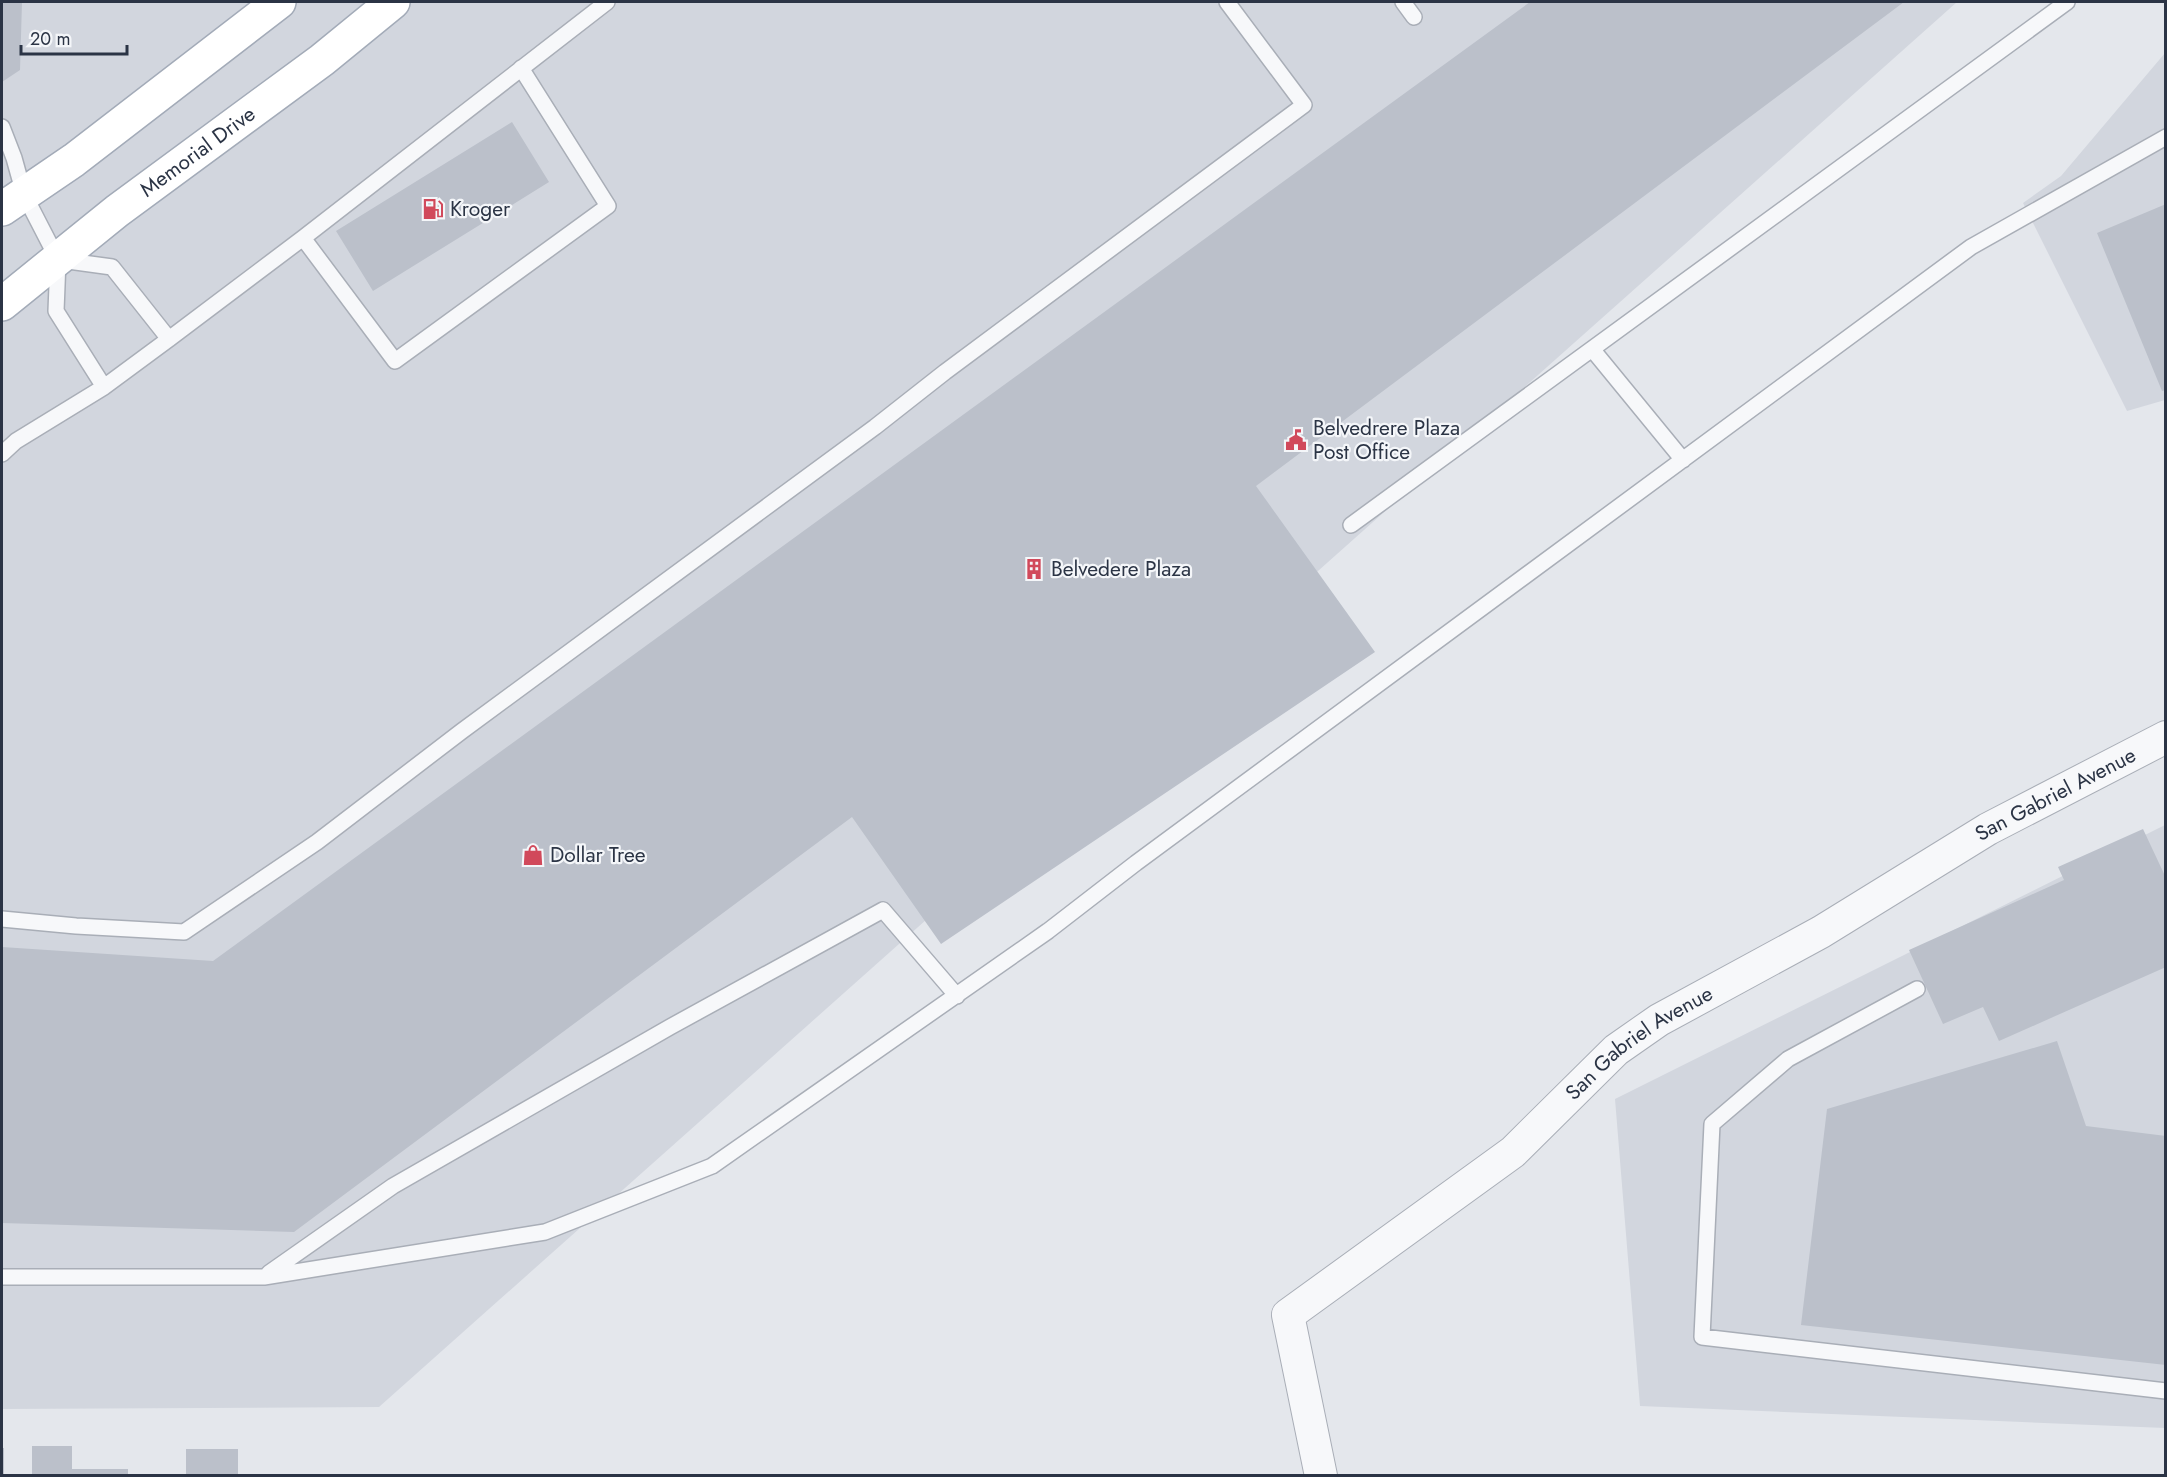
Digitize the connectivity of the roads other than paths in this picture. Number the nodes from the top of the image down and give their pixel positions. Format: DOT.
graph roads {
  1 [pos="279,2"];
  2 [pos="393,2"];
  3 [pos="607,2"];
  4 [pos="1227,2"];
  5 [pos="1402,2"];
  6 [pos="2067,2"];
  7 [pos="1414,17"];
  8 [pos="521,68"];
  9 [pos="2,128"];
  10 [pos="2166,137"];
  11 [pos="13,202"];
  12 [pos="303,238"];
  13 [pos="58,260"];
  14 [pos="2,304"];
  15 [pos="169,339"];
  16 [pos="1592,349"];
  17 [pos="104,387"];
  18 [pos="2,454"];
  19 [pos="1683,460"];
  20 [pos="1352,525"];
  21 [pos="2166,737"];
  22 [pos="2,919"];
  23 [pos="1917,989"];
  24 [pos="957,996"];
  25 [pos="2,1277"];
  26 [pos="264,1277"];
  27 [pos="2166,1391"];
  28 [pos="1321,1476"];
  1 -- 11 [label="main road"];
  2 -- 13 [label="main road, Memorial Drive"];
  3 -- 8 [label="lane"];
  4 -- 22 [label="lane"];
  5 -- 7 [label="lane"];
  6 -- 16 [label="lane"];
  8 -- 12 [label="lane"];
  8 -- 12 [label="lane"];
  9 -- 11 [label="lane"];
  10 -- 19 [label="lane"];
  11 -- 13 [label="lane"];
  12 -- 15 [label="lane"];
  13 -- 14 [label="main road, Memorial Drive"];
  13 -- 15 [label="lane"];
  13 -- 17 [label="lane"];
  15 -- 17 [label="lane"];
  16 -- 19 [label="lane"];
  16 -- 20 [label="lane"];
  17 -- 18 [label="lane"];
  19 -- 24 [label="lane"];
  21 -- 28 [label="street, San Gabriel Avenue"];
  23 -- 27 [label="lane"];
  24 -- 26 [label="lane"];
  24 -- 26 [label="lane"];
  25 -- 26 [label="lane"];
}
